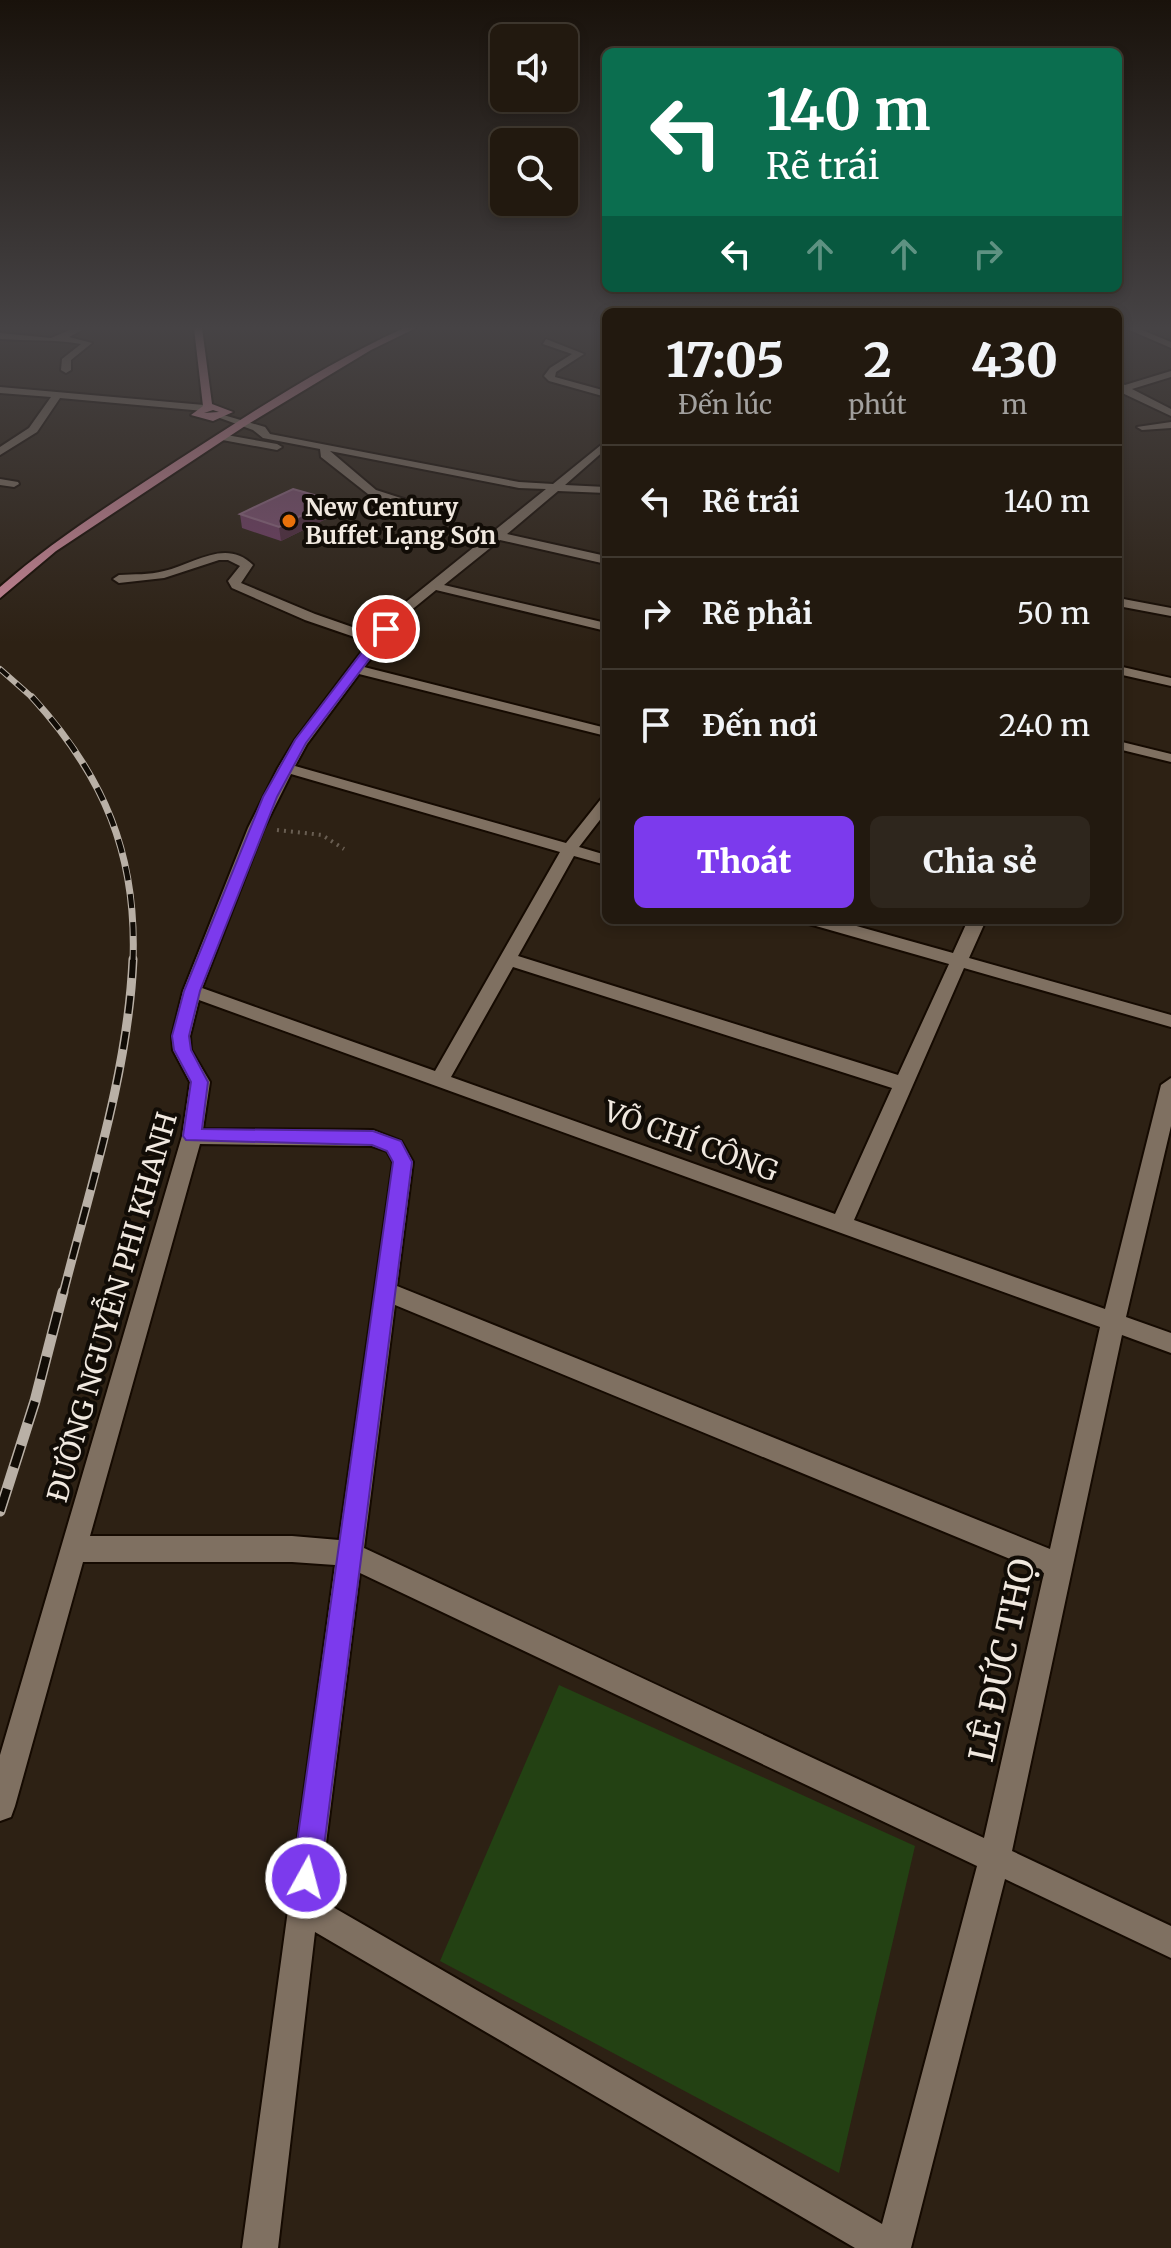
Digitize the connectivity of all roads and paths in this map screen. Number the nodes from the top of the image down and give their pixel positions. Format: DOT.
graph roads {
  1 [pos="29,433"];
  2 [pos="227,433"];
  3 [pos="263,433"];
  4 [pos="307,433"];
  5 [pos="221,437"];
  6 [pos="602,447"];
  7 [pos="325,451"];
  8 [pos="0,452"];
  9 [pos="0,482"];
  10 [pos="14,484"];
  11 [pos="555,486"];
  12 [pos="602,489"];
  13 [pos="602,500"];
  14 [pos="403,502"];
  15 [pos="498,536"];
  16 [pos="602,559"];
  17 [pos="119,579"];
  18 [pos="433,586"];
  19 [pos="0,594"];
  20 [pos="1122,597"];
  21 [pos="1122,598"];
  22 [pos="1171,598"];
  23 [pos="1171,612"];
  24 [pos="602,626"];
  25 [pos="377,640"];
  26 [pos="356,669"];
  27 [pos="1122,671"];
  28 [pos="1171,682"];
  29 [pos="602,731"];
  30 [pos="1122,746"];
  31 [pos="1171,758"];
  32 [pos="285,768"];
  33 [pos="602,807"];
  34 [pos="256,828"];
  35 [pos="344,849"];
  36 [pos="569,850"];
  37 [pos="602,859"];
  38 [pos="829,924"];
  39 [pos="975,924"];
  40 [pos="508,959"];
  41 [pos="958,961"];
  42 [pos="192,991"];
  43 [pos="1171,1021"];
  44 [pos="440,1080"];
  45 [pos="903,1084"];
  46 [pos="1171,1085"];
  47 [pos="192,1136"];
  48 [pos="841,1225"];
  49 [pos="385,1291"];
  50 [pos="1113,1322"];
  51 [pos="1171,1343"];
  52 [pos="73,1549"];
  53 [pos="349,1554"];
  54 [pos="1059,1566"];
  55 [pos="0,1806"];
  56 [pos="995,1857"];
  57 [pos="302,1907"];
  58 [pos="1171,1942"];
  59 [pos="260,2248"];
  60 [pos="891,2248"];
  1 -- 8 [label="street"];
  2 -- 5 [label="main road"];
  3 -- 7 [label="street"];
  4 -- 11 [label="street"];
  5 -- 7 [label="street"];
  5 -- 19 [label="main road"];
  6 -- 11 [label="street, ĐƯỜNG NGUYỄN PHI KHANH"];
  7 -- 11 [label="street"];
  7 -- 14 [label="street"];
  9 -- 10 [label="street"];
  11 -- 12 [label="street"];
  11 -- 13 [label="street"];
  11 -- 15 [label="street, ĐƯỜNG NGUYỄN PHI KHANH"];
  15 -- 16 [label="street"];
  15 -- 18 [label="street, ĐƯỜNG NGUYỄN PHI KHANH"];
  17 -- 25 [label="street"];
  18 -- 24 [label="street"];
  18 -- 25 [label="street, ĐƯỜNG NGUYỄN PHI KHANH"];
  20 -- 22 [label="street"];
  21 -- 23 [label="street"];
  25 -- 26 [label="street, ĐƯỜNG NGUYỄN PHI KHANH"];
  26 -- 29 [label="street"];
  26 -- 32 [label="street, ĐƯỜNG NGUYỄN PHI KHANH"];
  27 -- 28 [label="street"];
  30 -- 31 [label="street"];
  32 -- 34 [label="street, ĐƯỜNG NGUYỄN PHI KHANH"];
  32 -- 36 [label="street"];
  33 -- 36 [label="street"];
  34 -- 35 [label="path"];
  34 -- 42 [label="street, ĐƯỜNG NGUYỄN PHI KHANH"];
  36 -- 37 [label="street"];
  36 -- 40 [label="street"];
  38 -- 41 [label="street"];
  39 -- 41 [label="street"];
  40 -- 44 [label="street"];
  40 -- 45 [label="street"];
  41 -- 43 [label="street"];
  41 -- 45 [label="street"];
  42 -- 44 [label="street, VÕ CHÍ CÔNG"];
  42 -- 47 [label="street, ĐƯỜNG NGUYỄN PHI KHANH"];
  44 -- 48 [label="street, VÕ CHÍ CÔNG"];
  45 -- 48 [label="street"];
  46 -- 50 [label="street, LÊ ĐỨC THỌ"];
  47 -- 49 [label="street"];
  47 -- 52 [label="street, ĐƯỜNG NGUYỄN PHI KHANH"];
  48 -- 50 [label="street, VÕ CHÍ CÔNG"];
  49 -- 53 [label="street"];
  49 -- 54 [label="street"];
  50 -- 51 [label="street, VÕ CHÍ CÔNG"];
  50 -- 54 [label="street, LÊ ĐỨC THỌ"];
  52 -- 53 [label="street"];
  52 -- 55 [label="street, ĐƯỜNG NGUYỄN PHI KHANH"];
  53 -- 56 [label="street"];
  53 -- 57 [label="street"];
  54 -- 56 [label="street, LÊ ĐỨC THỌ"];
  56 -- 58 [label="street"];
  56 -- 60 [label="street, LÊ ĐỨC THỌ"];
  57 -- 59 [label="street"];
  57 -- 60 [label="street"];
}
